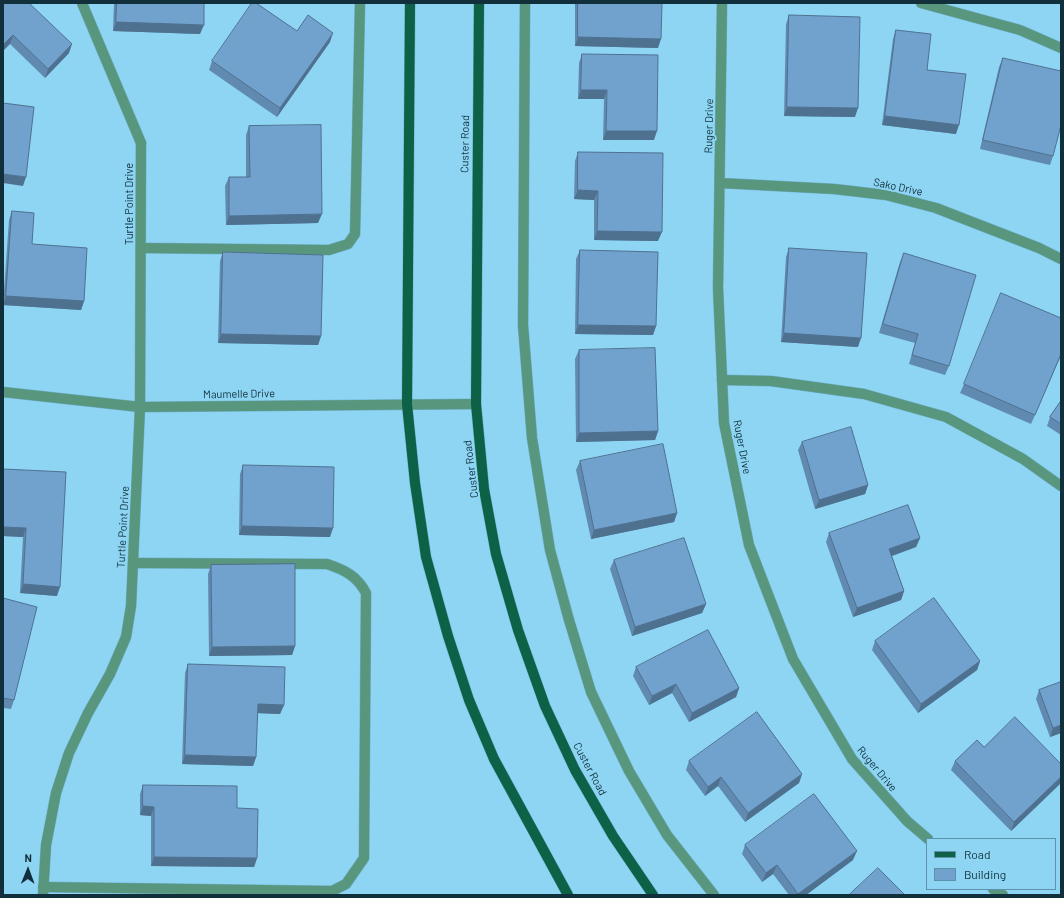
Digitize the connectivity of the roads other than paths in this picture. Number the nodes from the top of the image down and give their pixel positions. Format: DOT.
graph roads {
  1 [pos="82,3"];
  2 [pos="360,3"];
  3 [pos="410,3"];
  4 [pos="479,3"];
  5 [pos="525,3"];
  6 [pos="722,3"];
  7 [pos="921,3"];
  8 [pos="1061,48"];
  9 [pos="720,183"];
  10 [pos="141,248"];
  11 [pos="1061,259"];
  12 [pos="722,380"];
  13 [pos="3,392"];
  14 [pos="407,404"];
  15 [pos="476,404"];
  16 [pos="140,407"];
  17 [pos="1061,486"];
  18 [pos="133,564"];
  19 [pos="927,838"];
  20 [pos="43,891"];
  21 [pos="568,895"];
  22 [pos="653,895"];
  23 [pos="714,895"];
  1 -- 10 [label="street, Turtle Point Drive"];
  2 -- 10 [label="street"];
  3 -- 14 [label="main road"];
  4 -- 15 [label="main road, Custer Road"];
  5 -- 23 [label="street"];
  6 -- 9 [label="street, Ruger Drive"];
  7 -- 8 [label="street"];
  9 -- 11 [label="street, Sako Drive"];
  9 -- 12 [label="street, Ruger Drive"];
  10 -- 16 [label="street, Turtle Point Drive"];
  12 -- 17 [label="street"];
  12 -- 19 [label="street, Ruger Drive"];
  13 -- 16 [label="street, Maumelle Drive"];
  14 -- 15 [label="street, Maumelle Drive"];
  14 -- 16 [label="street, Maumelle Drive"];
  14 -- 21 [label="main road"];
  15 -- 22 [label="main road, Custer Road"];
  16 -- 18 [label="street, Turtle Point Drive"];
  18 -- 20 [label="street, Turtle Point Drive"];
  18 -- 20 [label="street"];
}
